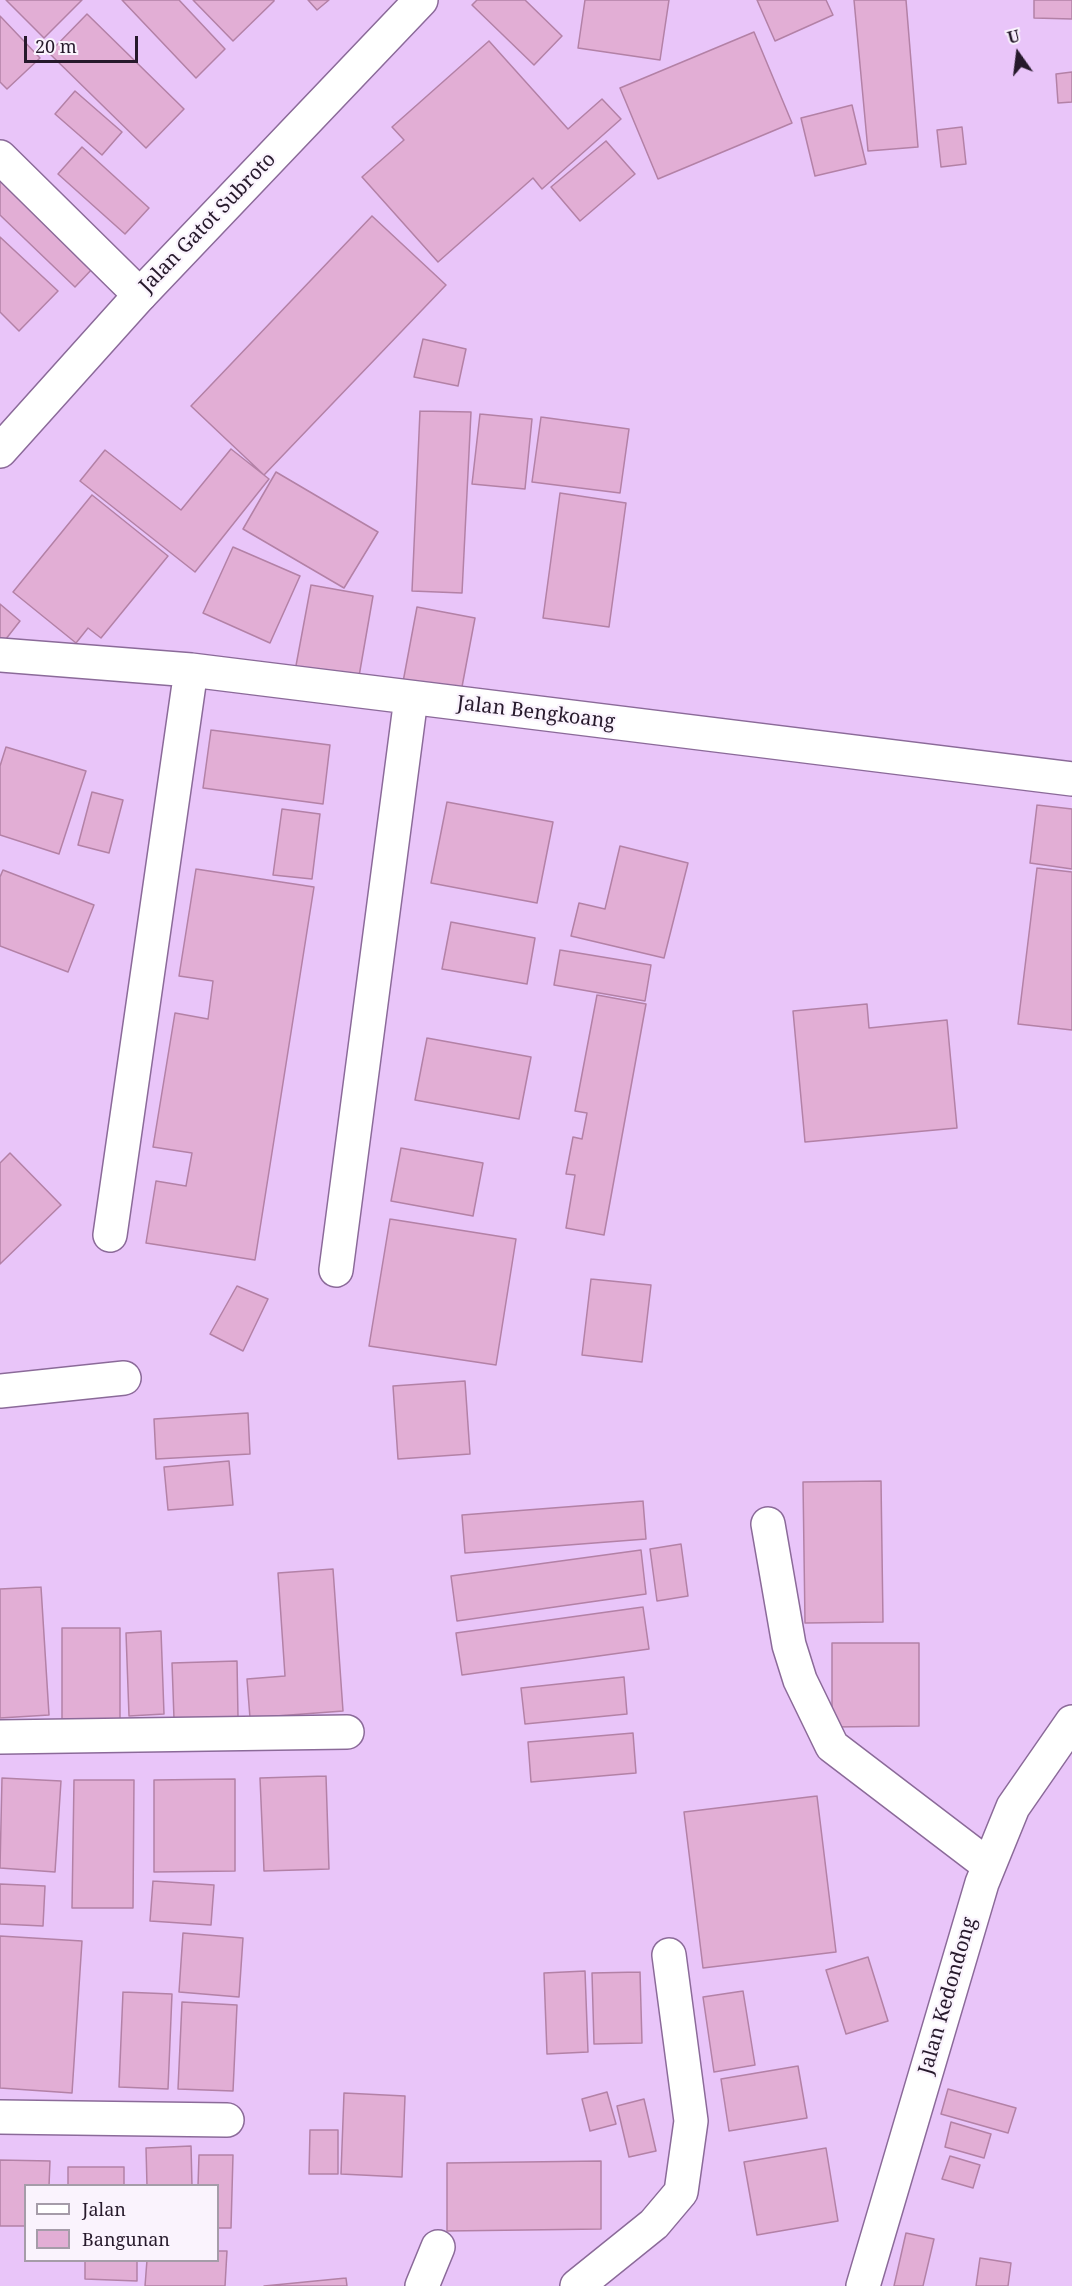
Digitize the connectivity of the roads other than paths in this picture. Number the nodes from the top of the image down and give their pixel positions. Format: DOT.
graph roads {
  1 [pos="421,0"];
  2 [pos="0,157"];
  3 [pos="140,295"];
  4 [pos="0,451"];
  5 [pos="0,654"];
  6 [pos="190,670"];
  7 [pos="411,698"];
  8 [pos="1072,779"];
  9 [pos="110,1235"];
  10 [pos="336,1270"];
  11 [pos="124,1378"];
  12 [pos="0,1391"];
  13 [pos="768,1524"];
  14 [pos="1072,1722"];
  15 [pos="347,1732"];
  16 [pos="0,1737"];
  17 [pos="988,1865"];
  18 [pos="669,1955"];
  19 [pos="0,2117"];
  20 [pos="227,2120"];
  21 [pos="438,2247"];
  22 [pos="422,2286"];
  23 [pos="577,2286"];
  24 [pos="863,2286"];
  1 -- 3 [label="street, Jalan Gatot Subroto"];
  2 -- 3 [label="street"];
  3 -- 4 [label="street, Jalan Gatot Subroto"];
  5 -- 6 [label="street, Jalan Bengkoang"];
  6 -- 7 [label="street, Jalan Bengkoang"];
  6 -- 9 [label="street"];
  7 -- 8 [label="street, Jalan Bengkoang"];
  7 -- 10 [label="street"];
  11 -- 12 [label="street"];
  13 -- 17 [label="street"];
  14 -- 17 [label="street, Jalan Kedondong"];
  15 -- 16 [label="street"];
  17 -- 24 [label="street, Jalan Kedondong"];
  18 -- 23 [label="street"];
  19 -- 20 [label="street"];
  21 -- 22 [label="street"];
}
